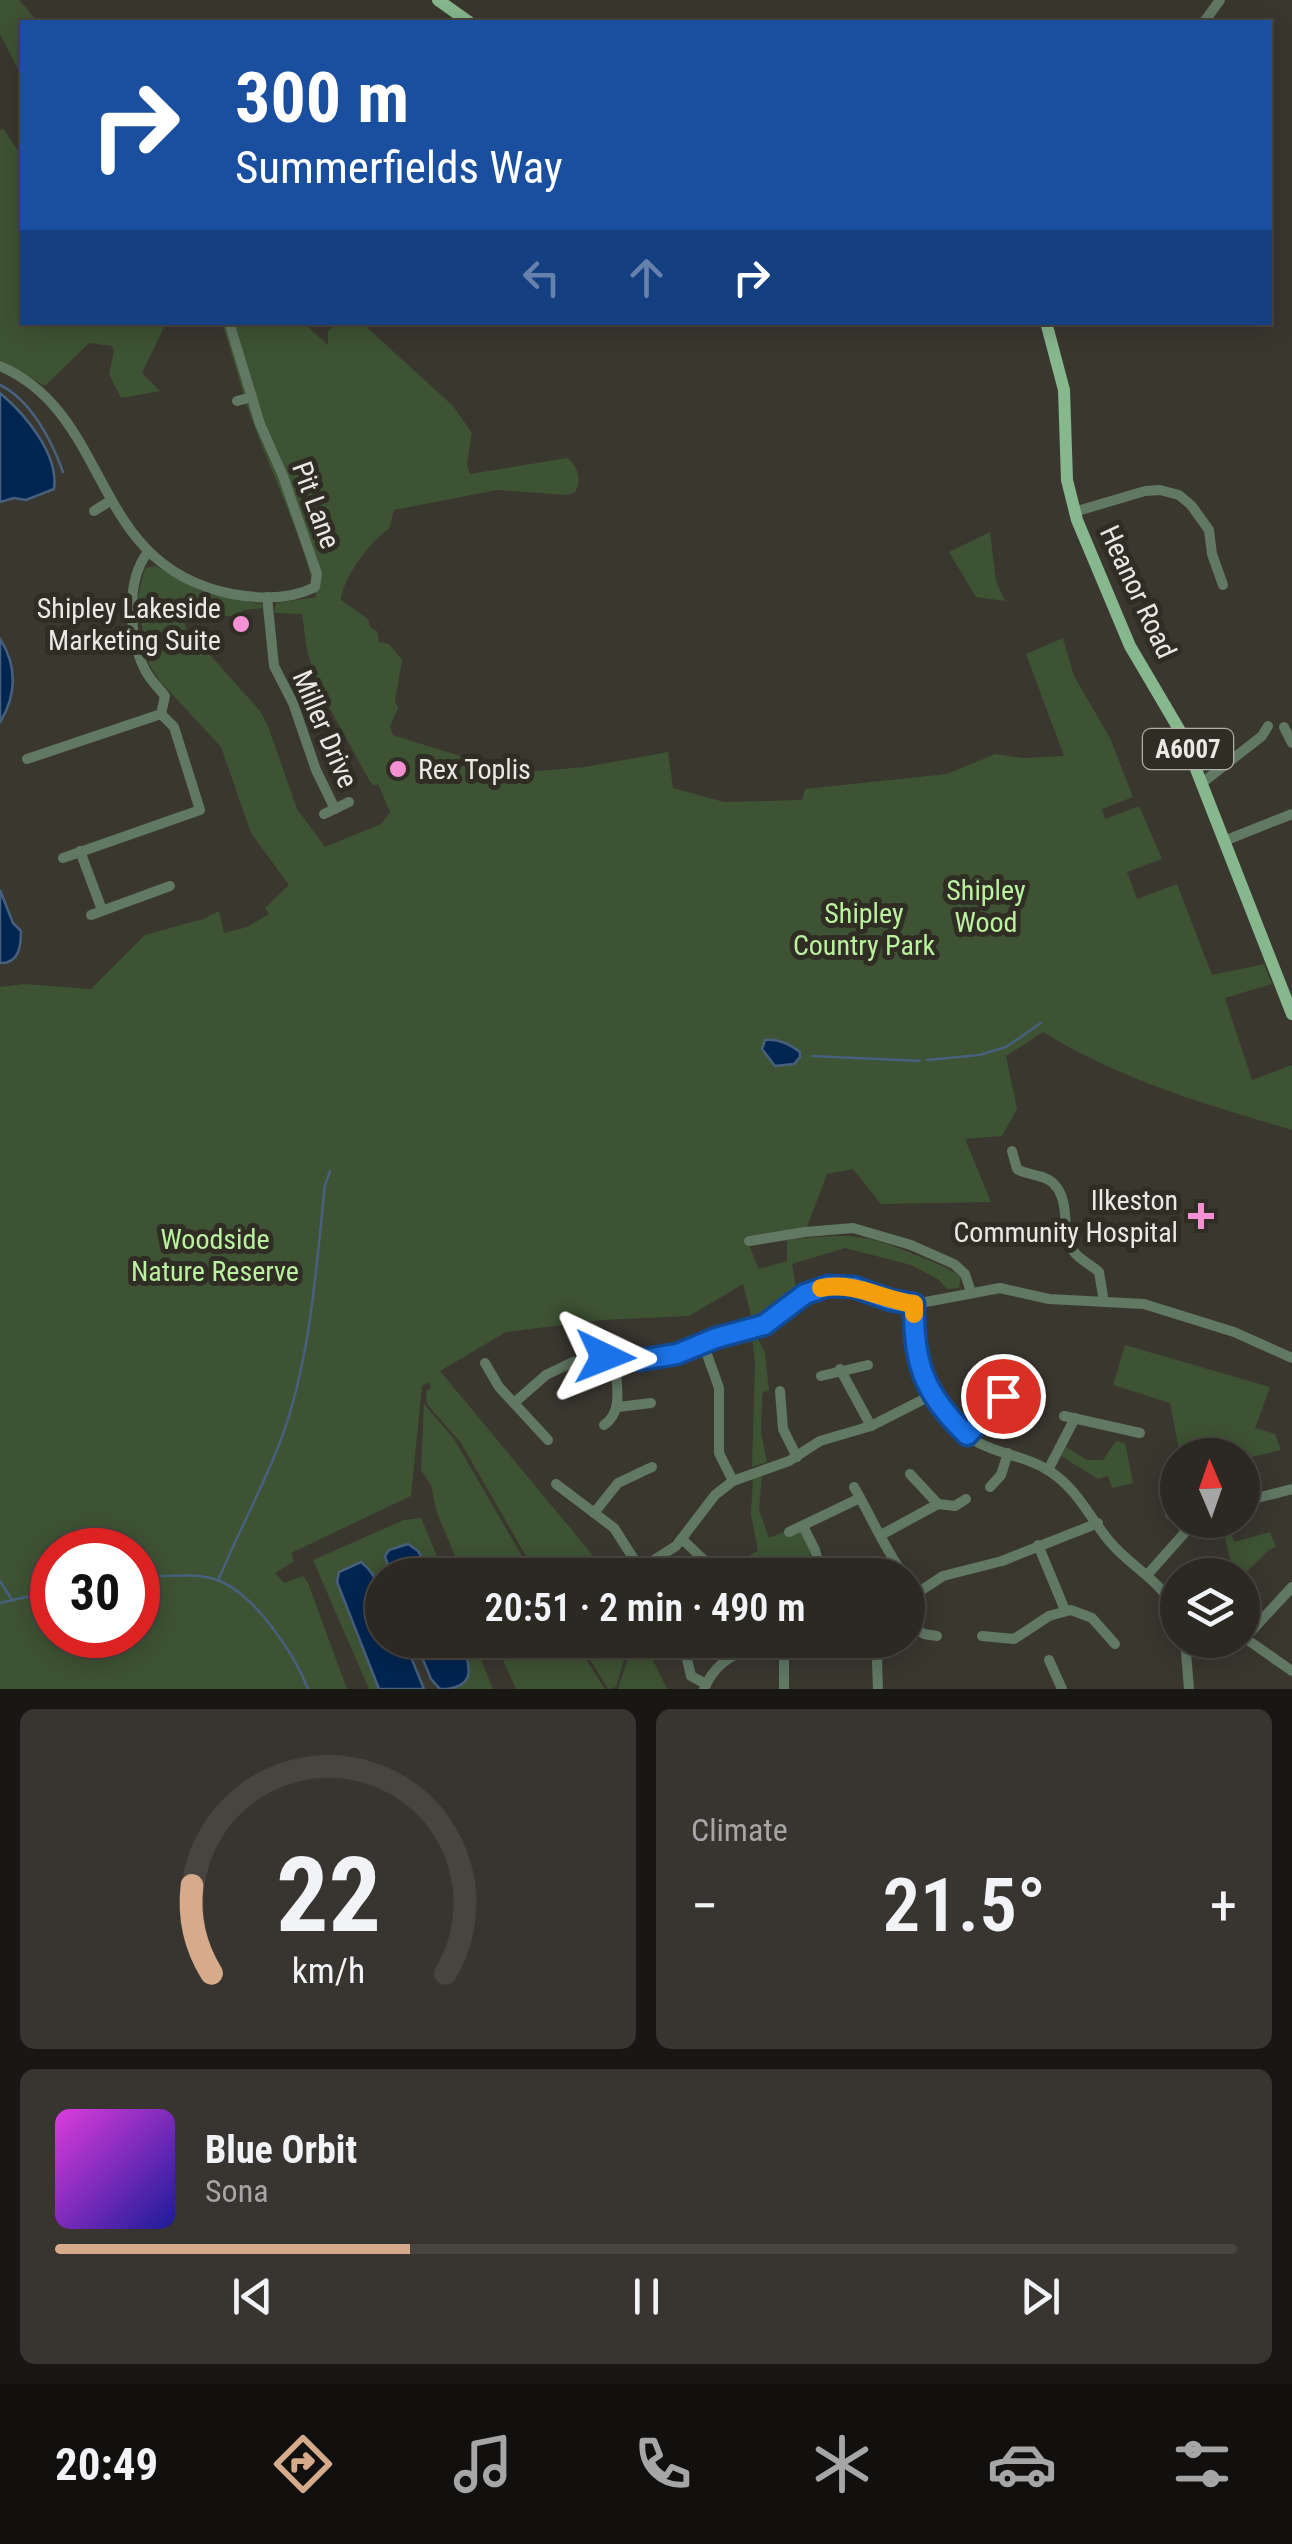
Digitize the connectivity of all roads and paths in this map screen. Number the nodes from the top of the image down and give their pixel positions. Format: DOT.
graph roads {
  1 [pos="438,0"];
  2 [pos="465,20"];
  3 [pos="230,325"];
  4 [pos="1047,325"];
  5 [pos="0,366"];
  6 [pos="252,397"];
  7 [pos="236,400"];
  8 [pos="270,448"];
  9 [pos="257,454"];
  10 [pos="110,501"];
  11 [pos="94,511"];
  12 [pos="1076,517"];
  13 [pos="301,527"];
  14 [pos="288,532"];
  15 [pos="148,552"];
  16 [pos="1223,585"];
  17 [pos="267,597"];
  18 [pos="161,714"];
  19 [pos="1268,726"];
  20 [pos="1284,727"];
  21 [pos="1292,743"];
  22 [pos="28,758"];
  23 [pos="1202,783"];
  24 [pos="348,802"];
  25 [pos="1292,814"];
  26 [pos="1224,841"];
  27 [pos="80,851"];
  28 [pos="63,858"];
  29 [pos="163,884"];
  30 [pos="1286,983"];
  31 [pos="1292,1014"];
  32 [pos="1012,1151"];
  33 [pos="1036,1228"];
  34 [pos="1067,1234"];
  35 [pos="749,1241"];
  36 [pos="971,1292"];
  37 [pos="1104,1302"];
  38 [pos="914,1304"];
  39 [pos="703,1343"];
  40 [pos="616,1358"];
  41 [pos="1292,1358"];
  42 [pos="485,1363"];
  43 [pos="994,1364"];
  44 [pos="868,1365"];
  45 [pos="840,1370"];
  46 [pos="821,1376"];
  47 [pos="780,1391"];
  48 [pos="932,1395"];
  49 [pos="652,1402"];
  50 [pos="514,1403"];
  51 [pos="618,1406"];
  52 [pos="604,1425"];
  53 [pos="871,1426"];
  54 [pos="1140,1433"];
  55 [pos="967,1435"];
  56 [pos="548,1440"];
  57 [pos="1008,1453"];
  58 [pos="797,1457"];
  59 [pos="652,1468"];
  60 [pos="1048,1470"];
  61 [pos="910,1474"];
  62 [pos="733,1480"];
  63 [pos="556,1484"];
  64 [pos="990,1487"];
  65 [pos="1292,1489"];
  66 [pos="1260,1497"];
  67 [pos="966,1499"];
  68 [pos="938,1504"];
  69 [pos="594,1513"];
  70 [pos="1098,1523"];
  71 [pos="803,1526"];
  72 [pos="789,1532"];
  73 [pos="881,1535"];
  74 [pos="1179,1538"];
  75 [pos="682,1539"];
  76 [pos="1038,1545"];
  77 [pos="634,1558"];
  78 [pos="661,1558"];
  79 [pos="702,1558"];
  80 [pos="815,1558"];
  81 [pos="892,1558"];
  82 [pos="1148,1574"];
  83 [pos="925,1587"];
  84 [pos="1160,1587"];
  85 [pos="1288,1587"];
  86 [pos="1065,1610"];
  87 [pos="1260,1619"];
  88 [pos="925,1634"];
  89 [pos="937,1636"];
  90 [pos="982,1636"];
  91 [pos="1115,1644"];
  92 [pos="1260,1648"];
  93 [pos="687,1658"];
  94 [pos="728,1658"];
  95 [pos="784,1658"];
  96 [pos="877,1658"];
  97 [pos="1186,1658"];
  98 [pos="1049,1666"];
  99 [pos="1292,1671"];
  100 [pos="705,1686"];
  101 [pos="784,1689"];
  102 [pos="878,1689"];
  103 [pos="1062,1689"];
  104 [pos="1189,1689"];
  1 -- 2 [label="main road"];
  3 -- 6 [label="street, Pit Lane"];
  4 -- 12 [label="main road, A6007"];
  5 -- 10 [label="street, Pit Lane"];
  6 -- 7 [label="street"];
  6 -- 8 [label="street, Pit Lane"];
  8 -- 9 [label="street"];
  8 -- 13 [label="street, Pit Lane"];
  10 -- 11 [label="street"];
  10 -- 15 [label="street, Pit Lane"];
  12 -- 16 [label="street"];
  12 -- 23 [label="main road, Heanor Road / A6007"];
  13 -- 14 [label="street"];
  13 -- 17 [label="street, Pit Lane"];
  15 -- 17 [label="street, Pit Lane"];
  15 -- 18 [label="street"];
  17 -- 24 [label="street, Miller Drive"];
  18 -- 22 [label="street"];
  18 -- 27 [label="street"];
  19 -- 23 [label="street"];
  20 -- 21 [label="street"];
  23 -- 26 [label="main road, Heanor Road / A6007"];
  25 -- 26 [label="street"];
  26 -- 30 [label="main road, Heanor Road / A6007"];
  27 -- 28 [label="street"];
  27 -- 29 [label="street"];
  30 -- 31 [label="main road, Heanor Road / A6007"];
  32 -- 34 [label="street"];
  33 -- 34 [label="street"];
  34 -- 37 [label="street"];
  35 -- 36 [label="street"];
  36 -- 37 [label="street"];
  36 -- 38 [label="street"];
  37 -- 41 [label="street"];
  38 -- 39 [label="street"];
  38 -- 48 [label="street"];
  39 -- 40 [label="street"];
  39 -- 62 [label="street"];
  40 -- 50 [label="street"];
  40 -- 51 [label="street"];
  42 -- 50 [label="street"];
  43 -- 55 [label="street"];
  44 -- 45 [label="street"];
  45 -- 46 [label="street"];
  45 -- 53 [label="street"];
  47 -- 58 [label="street"];
  48 -- 53 [label="street"];
  48 -- 55 [label="street"];
  49 -- 51 [label="street"];
  50 -- 56 [label="street"];
  51 -- 52 [label="street"];
  53 -- 58 [label="street"];
  54 -- 60 [label="street"];
  55 -- 57 [label="street"];
  57 -- 60 [label="street"];
  57 -- 64 [label="street"];
  58 -- 62 [label="street"];
  59 -- 69 [label="street"];
  60 -- 70 [label="street"];
  61 -- 68 [label="street"];
  62 -- 75 [label="street"];
  63 -- 69 [label="street"];
  65 -- 66 [label="street"];
  67 -- 68 [label="street"];
  68 -- 73 [label="street"];
  69 -- 77 [label="street"];
  70 -- 76 [label="street"];
  70 -- 82 [label="street"];
  71 -- 72 [label="street"];
  71 -- 73 [label="street"];
  71 -- 80 [label="street"];
  73 -- 81 [label="street"];
  74 -- 82 [label="street"];
  75 -- 78 [label="street"];
  75 -- 79 [label="street"];
  76 -- 83 [label="street"];
  76 -- 86 [label="street"];
  82 -- 84 [label="street"];
  85 -- 87 [label="street"];
  86 -- 90 [label="street"];
  86 -- 91 [label="street"];
  88 -- 89 [label="street"];
  92 -- 99 [label="street"];
  93 -- 100 [label="street"];
  94 -- 100 [label="street"];
  95 -- 101 [label="street"];
  96 -- 102 [label="street"];
  97 -- 104 [label="street"];
  98 -- 103 [label="street"];
}
